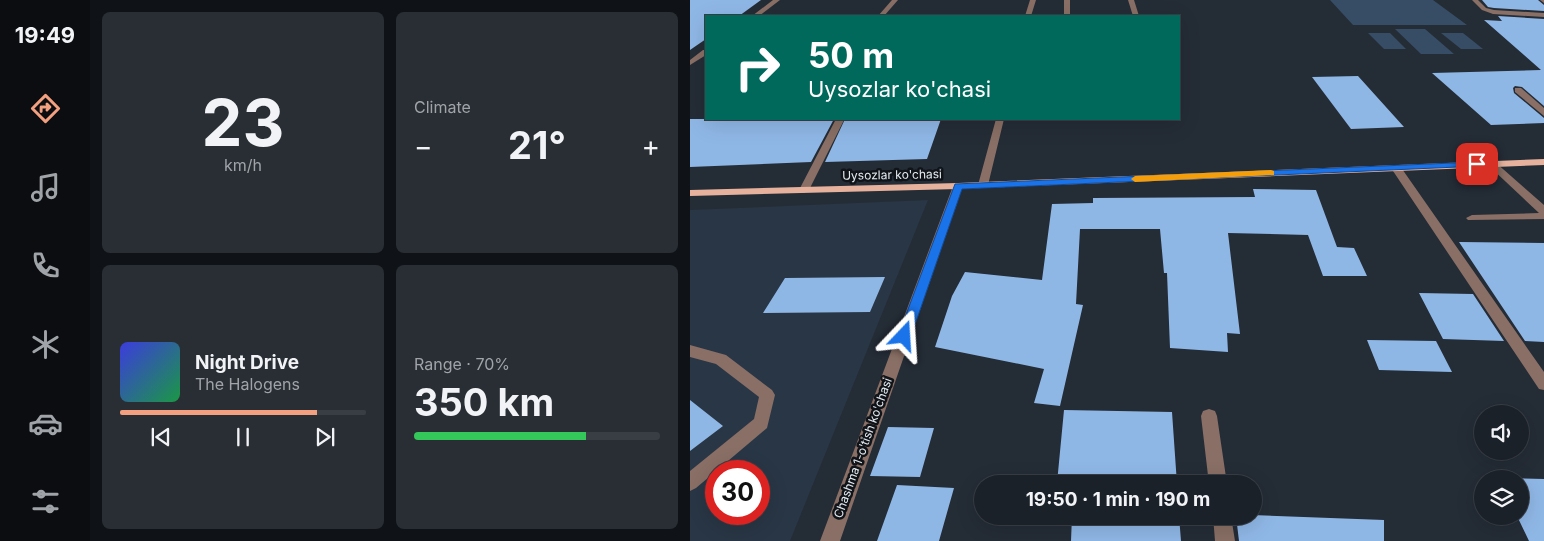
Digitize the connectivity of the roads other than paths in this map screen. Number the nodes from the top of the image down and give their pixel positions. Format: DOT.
graph roads {
  1 [pos="777,0"];
  2 [pos="895,0"];
  3 [pos="1033,0"];
  4 [pos="1068,0"];
  5 [pos="1131,0"];
  6 [pos="1475,0"];
  7 [pos="756,15"];
  8 [pos="882,15"];
  9 [pos="1028,15"];
  10 [pos="1067,15"];
  11 [pos="1136,15"];
  12 [pos="1544,15"];
  13 [pos="705,53"];
  14 [pos="690,63"];
  15 [pos="1518,90"];
  16 [pos="1544,113"];
  17 [pos="840,120"];
  18 [pos="1000,120"];
  19 [pos="1544,162"];
  20 [pos="1492,164"];
  21 [pos="1396,168"];
  22 [pos="983,185"];
  23 [pos="958,186"];
  24 [pos="804,190"];
  25 [pos="690,193"];
  26 [pos="1544,211"];
  27 [pos="1544,216"];
  28 [pos="1472,218"];
  29 [pos="690,351"];
  30 [pos="1544,384"];
  31 [pos="1209,416"];
  32 [pos="1217,475"];
  33 [pos="690,482"];
  34 [pos="1223,525"];
  35 [pos="830,541"];
  36 [pos="1225,541"];
  1 -- 7 [label="street"];
  2 -- 8 [label="street"];
  3 -- 9 [label="street"];
  4 -- 10 [label="street"];
  5 -- 11 [label="street"];
  6 -- 12 [label="street"];
  13 -- 14 [label="street"];
  15 -- 16 [label="street"];
  17 -- 24 [label="street"];
  18 -- 22 [label="street"];
  19 -- 20 [label="main road, Uysozlar ko'chasi"];
  20 -- 21 [label="main road, Uysozlar ko'chasi"];
  20 -- 26 [label="street"];
  21 -- 22 [label="main road, Uysozlar ko'chasi"];
  21 -- 30 [label="street"];
  22 -- 23 [label="main road, Uysozlar ko'chasi"];
  23 -- 24 [label="main road, Uysozlar ko'chasi"];
  23 -- 35 [label="street, Chashma 1-o'tish ko'chasi"];
  24 -- 25 [label="main road, Uysozlar ko'chasi"];
  27 -- 28 [label="street"];
  29 -- 33 [label="street"];
  31 -- 32 [label="street"];
  34 -- 36 [label="street"];
}
